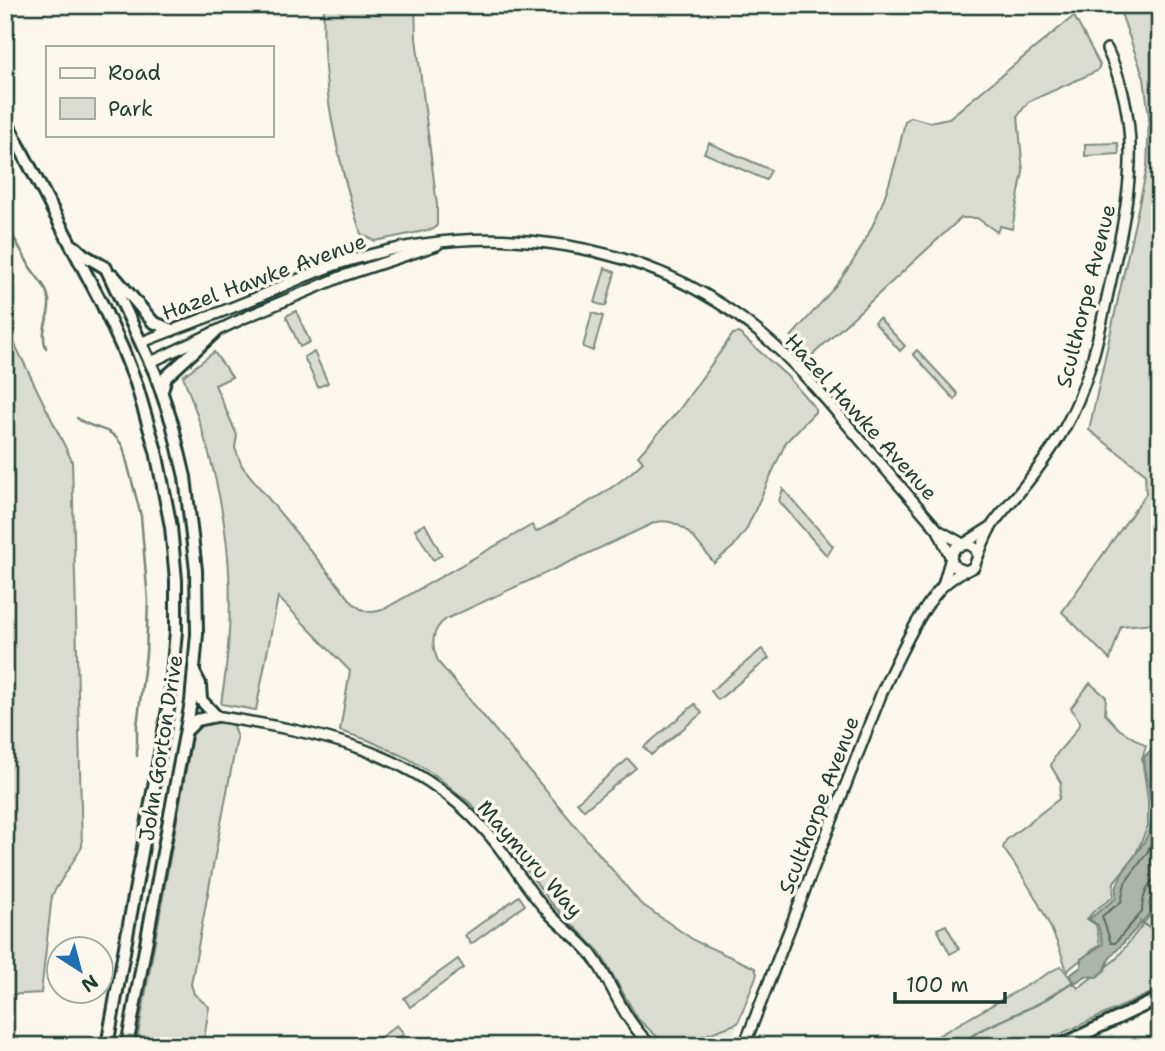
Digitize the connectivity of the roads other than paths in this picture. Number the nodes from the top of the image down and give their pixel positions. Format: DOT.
graph roads {
  1 [pos="1107,49"];
  2 [pos="5,119"];
  3 [pos="66,237"];
  4 [pos="440,243"];
  5 [pos="106,268"];
  6 [pos="172,330"];
  7 [pos="214,333"];
  8 [pos="142,342"];
  9 [pos="123,350"];
  10 [pos="151,362"];
  11 [pos="131,370"];
  12 [pos="162,391"];
  13 [pos="990,527"];
  14 [pos="938,530"];
  15 [pos="964,544"];
  16 [pos="978,556"];
  17 [pos="951,559"];
  18 [pos="963,571"];
  19 [pos="943,585"];
  20 [pos="194,672"];
  21 [pos="216,716"];
  22 [pos="186,731"];
  23 [pos="1160,998"];
  24 [pos="107,1046"];
  25 [pos="127,1046"];
  26 [pos="652,1046"];
  27 [pos="744,1046"];
  28 [pos="1059,1046"];
  1 -- 13 [label="street, Sculthorpe Avenue"];
  2 -- 3 [label="main road, John Gorton Drive"];
  3 -- 5 [label="main road, John Gorton Drive"];
  3 -- 9 [label="main road, John Gorton Drive"];
  4 -- 6 [label="street, Hazel Hawke Avenue"];
  4 -- 7 [label="street, Hazel Hawke Avenue"];
  4 -- 14 [label="street, Hazel Hawke Avenue"];
  5 -- 6 [label="main road"];
  5 -- 8 [label="main road, John Gorton Drive"];
  6 -- 8 [label="street, Hazel Hawke Avenue"];
  7 -- 10 [label="street, Hazel Hawke Avenue"];
  7 -- 12 [label="main road"];
  8 -- 9 [label="main road"];
  8 -- 10 [label="main road, John Gorton Drive"];
  9 -- 11 [label="main road, John Gorton Drive"];
  10 -- 11 [label="main road"];
  10 -- 12 [label="main road, John Gorton Drive"];
  11 -- 24 [label="main road, John Gorton Drive"];
  12 -- 20 [label="main road, John Gorton Drive"];
  13 -- 15 [label="street, Sculthorpe Avenue"];
  13 -- 16 [label="street, Sculthorpe Avenue"];
  14 -- 15 [label="street, Hazel Hawke Avenue"];
  14 -- 17 [label="street, Hazel Hawke Avenue"];
  15 -- 16 [label="street"];
  15 -- 17 [label="street"];
  16 -- 18 [label="street"];
  17 -- 18 [label="street"];
  17 -- 19 [label="street, Sculthorpe Avenue"];
  18 -- 19 [label="street, Sculthorpe Avenue"];
  19 -- 27 [label="street, Sculthorpe Avenue"];
  20 -- 21 [label="main road"];
  20 -- 22 [label="main road, John Gorton Drive"];
  21 -- 22 [label="main road"];
  21 -- 26 [label="street, Maymuru Way"];
  22 -- 25 [label="main road, John Gorton Drive"];
  23 -- 28 [label="main road"];
}
